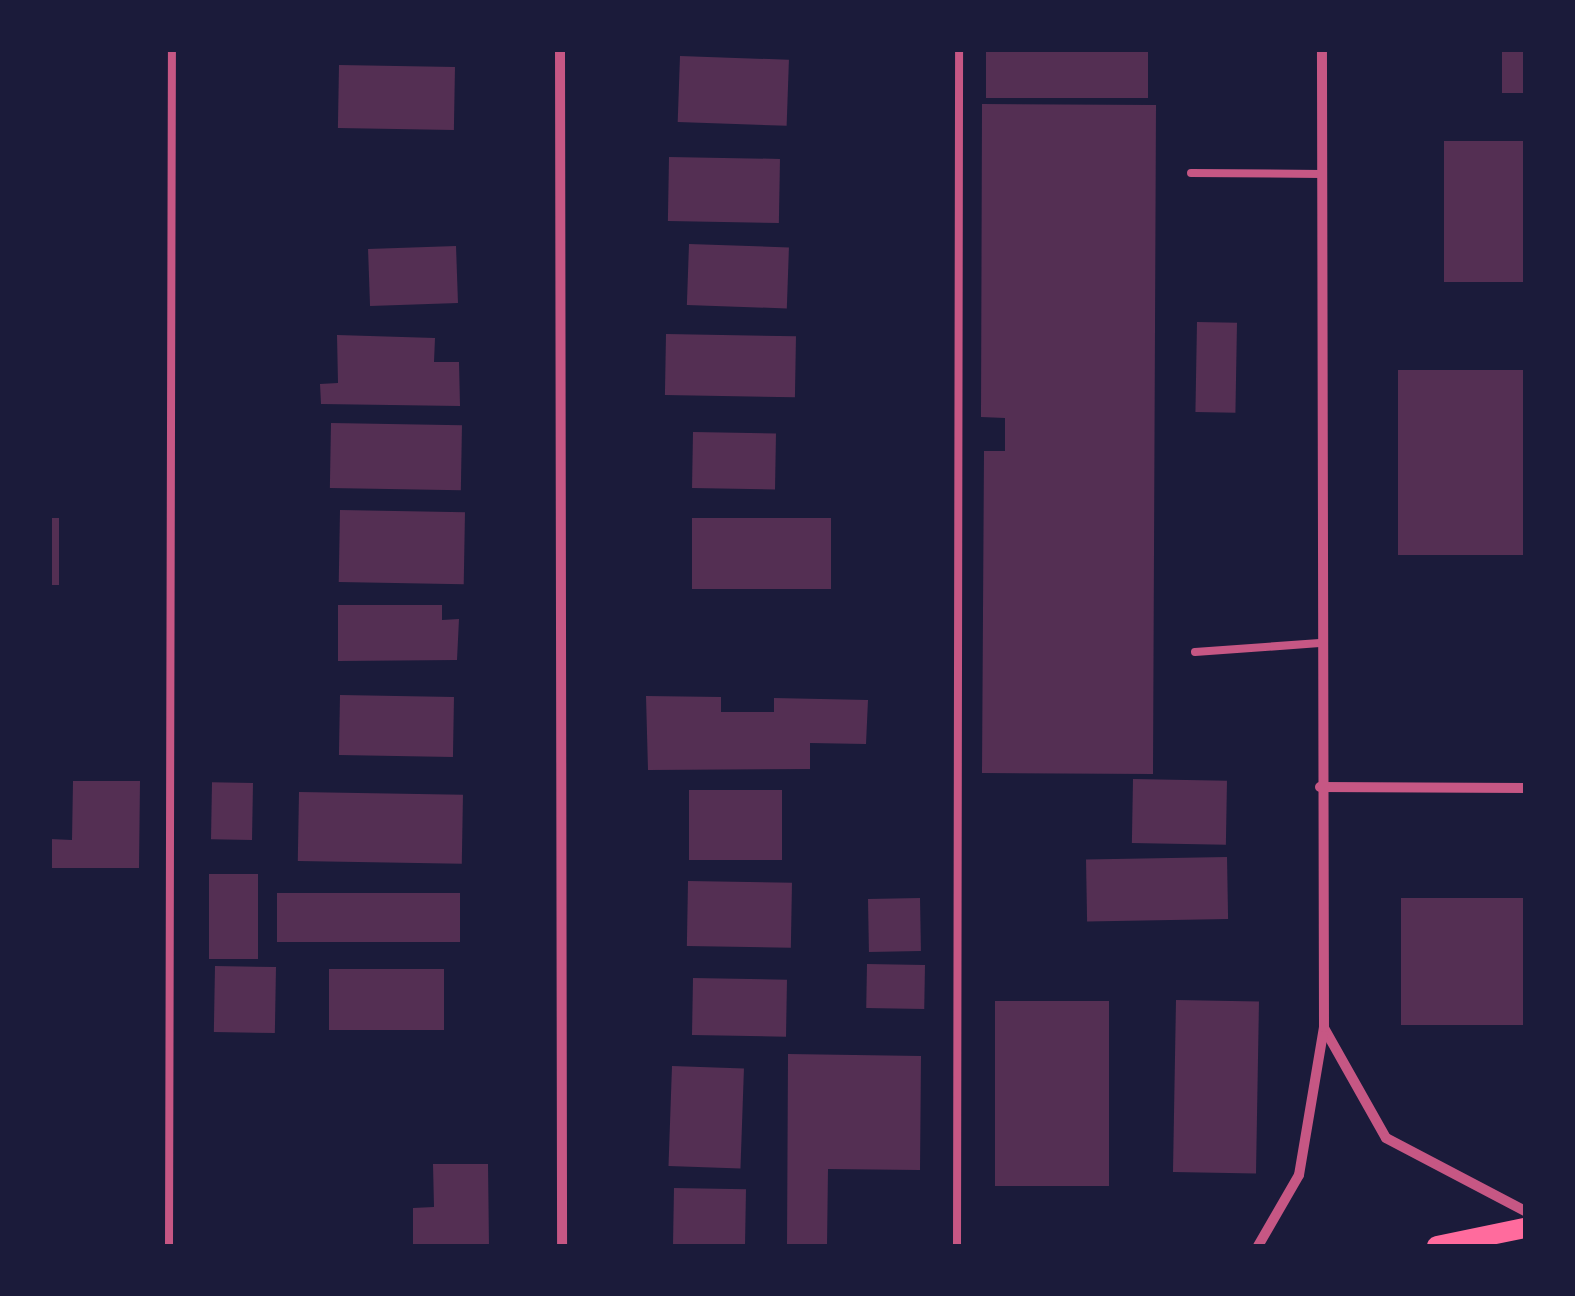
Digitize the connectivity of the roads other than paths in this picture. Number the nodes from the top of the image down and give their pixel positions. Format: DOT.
graph roads {
  1 [pos="172,50"];
  2 [pos="560,50"];
  3 [pos="959,50"];
  4 [pos="1322,50"];
  5 [pos="1191,173"];
  6 [pos="1322,174"];
  7 [pos="1320,643"];
  8 [pos="1195,652"];
  9 [pos="1320,787"];
  10 [pos="1525,788"];
  11 [pos="1324,1027"];
  12 [pos="1525,1211"];
  13 [pos="1525,1228"];
  14 [pos="169,1246"];
  15 [pos="562,1246"];
  16 [pos="957,1246"];
  17 [pos="1258,1246"];
  18 [pos="1437,1246"];
  1 -- 14 [label="lane"];
  2 -- 15 [label="street"];
  3 -- 16 [label="lane"];
  4 -- 6 [label="street"];
  5 -- 6 [label="lane"];
  6 -- 7 [label="street"];
  7 -- 8 [label="lane"];
  7 -- 9 [label="street"];
  9 -- 10 [label="street"];
  9 -- 11 [label="street"];
  11 -- 12 [label="street"];
  11 -- 17 [label="street"];
  13 -- 18 [label="main road"];
}
